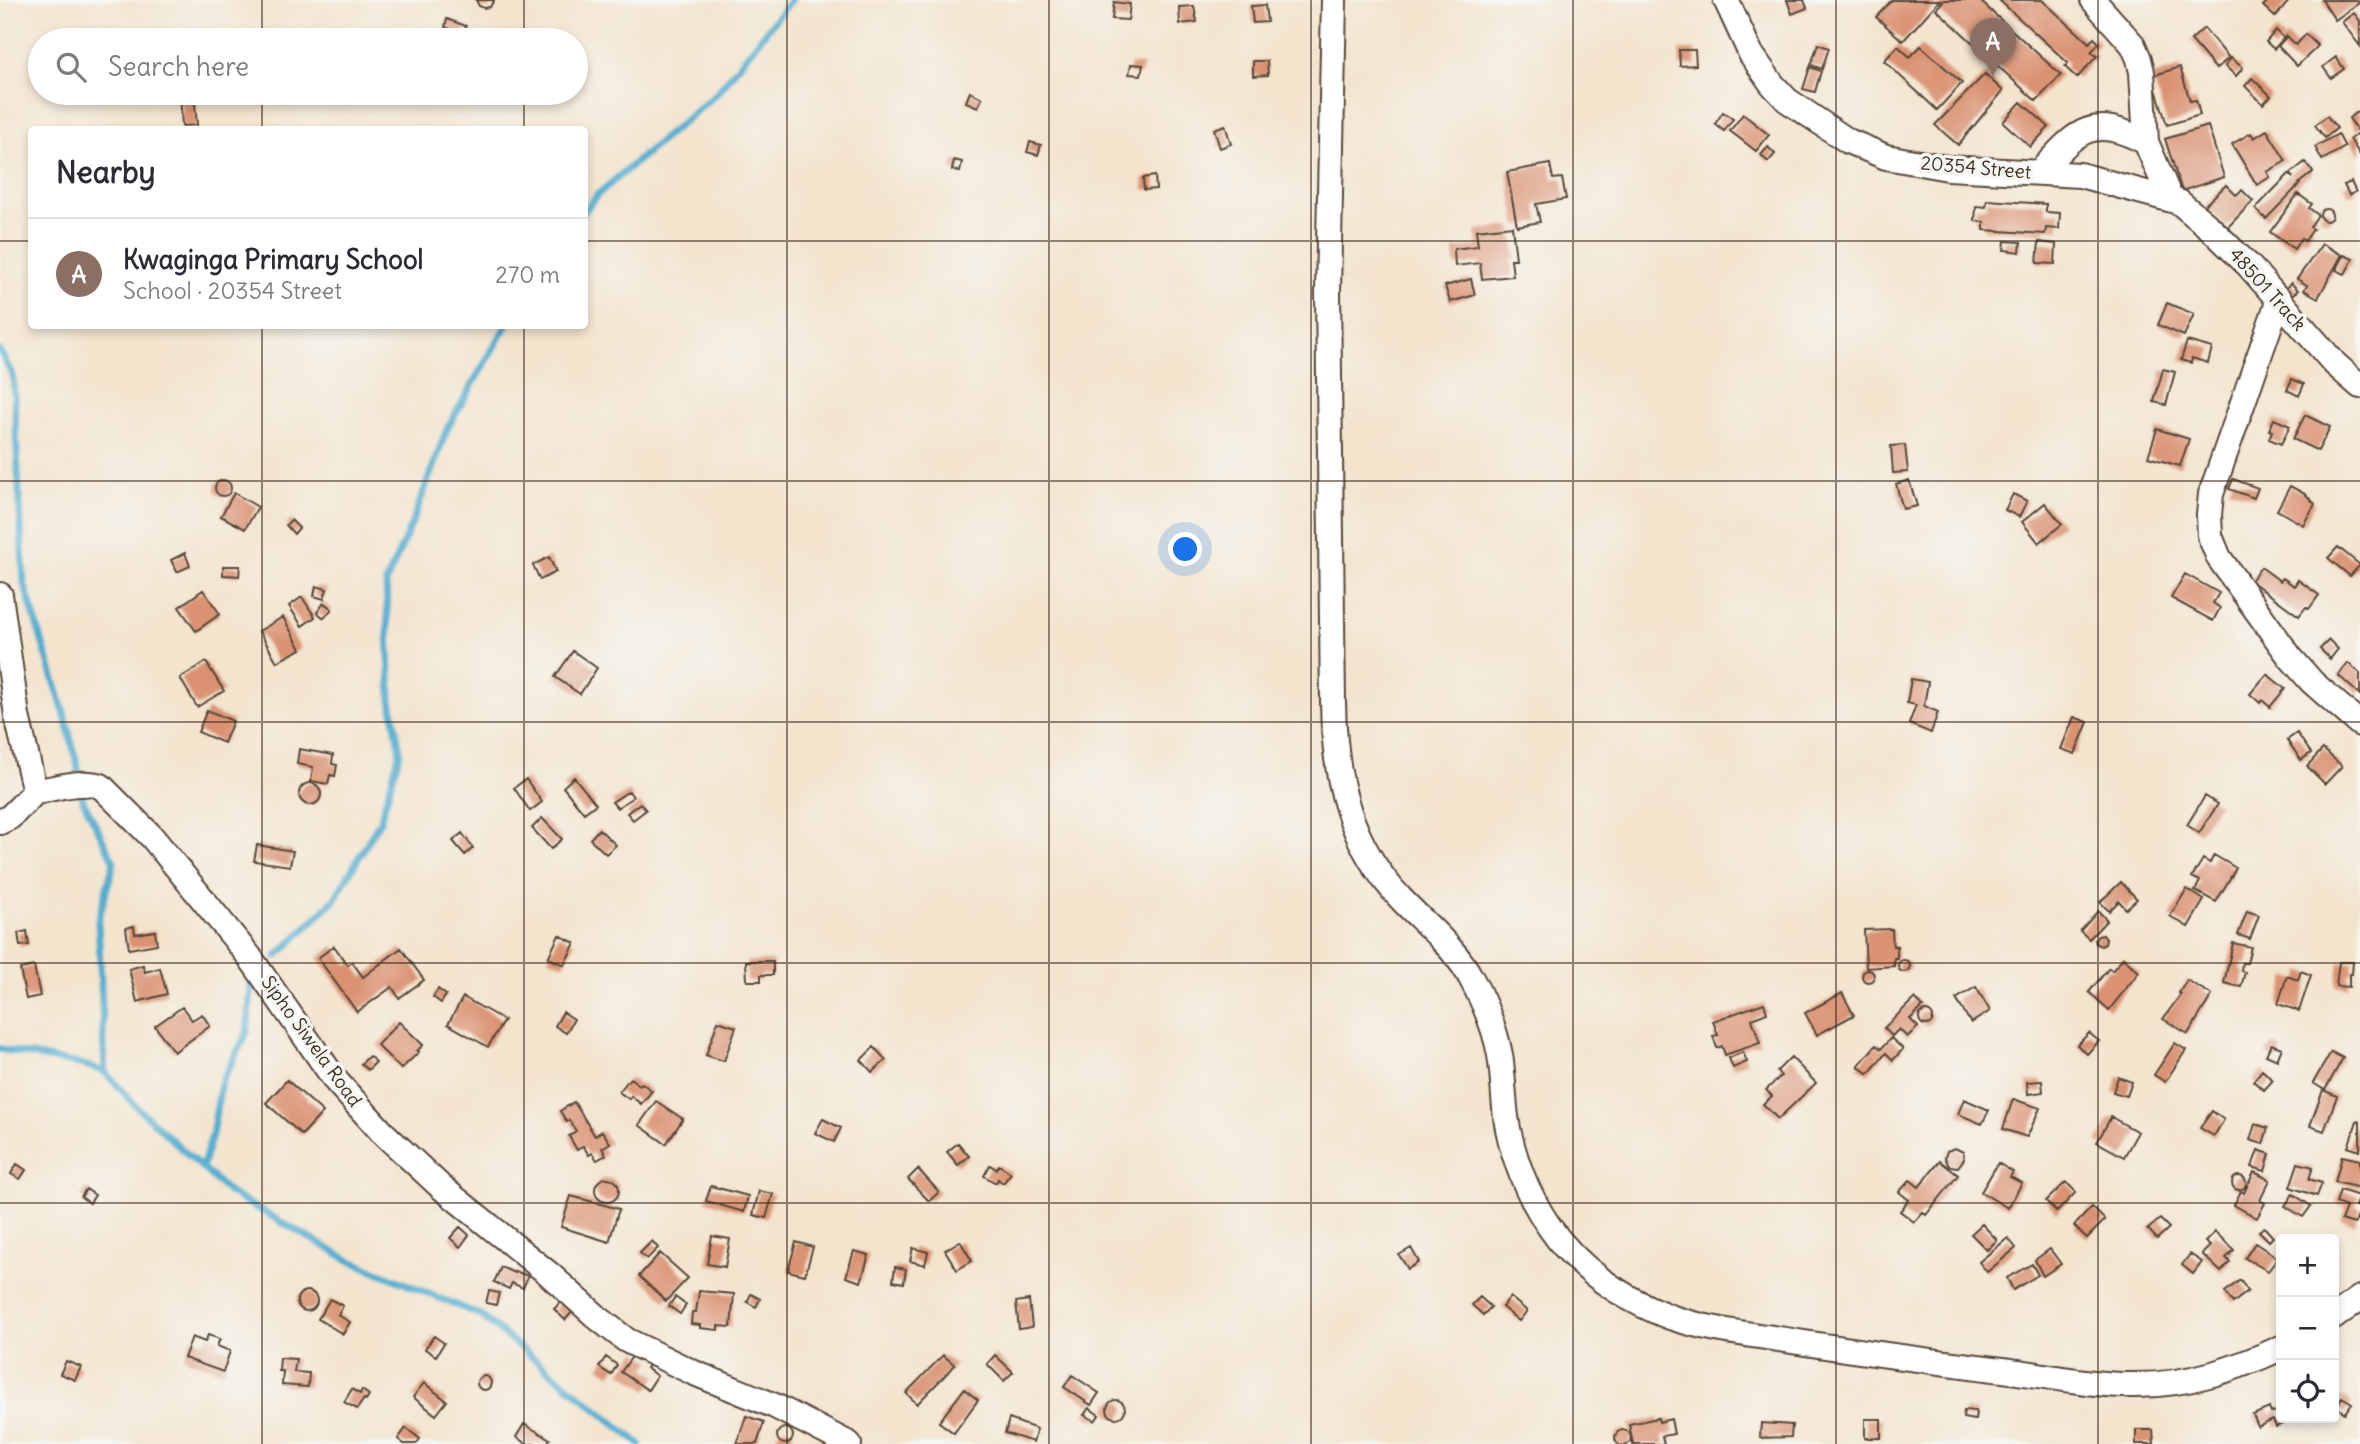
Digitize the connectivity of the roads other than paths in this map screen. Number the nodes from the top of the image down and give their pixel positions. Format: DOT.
graph roads {
  1 [pos="1334,0"];
  2 [pos="1726,0"];
  3 [pos="2093,0"];
  4 [pos="2146,142"];
  5 [pos="2040,172"];
  6 [pos="2170,198"];
  7 [pos="2278,299"];
  8 [pos="2360,386"];
  9 [pos="0,595"];
  10 [pos="2360,724"];
  11 [pos="35,792"];
  12 [pos="0,822"];
  13 [pos="2360,1298"];
  14 [pos="2339,1313"];
  15 [pos="2276,1350"];
  16 [pos="849,1444"];
  1 -- 15 [label="street"];
  2 -- 5 [label="street, 20354 Street"];
  3 -- 4 [label="street"];
  4 -- 5 [label="street"];
  4 -- 6 [label="street"];
  5 -- 6 [label="street, 20354 Street"];
  6 -- 7 [label="street, 48501 Track"];
  7 -- 8 [label="street, 48501 Track"];
  7 -- 10 [label="street"];
  9 -- 11 [label="street"];
  11 -- 12 [label="street"];
  11 -- 16 [label="street, Sipho Siwela Road"];
  13 -- 14 [label="street"];
}
